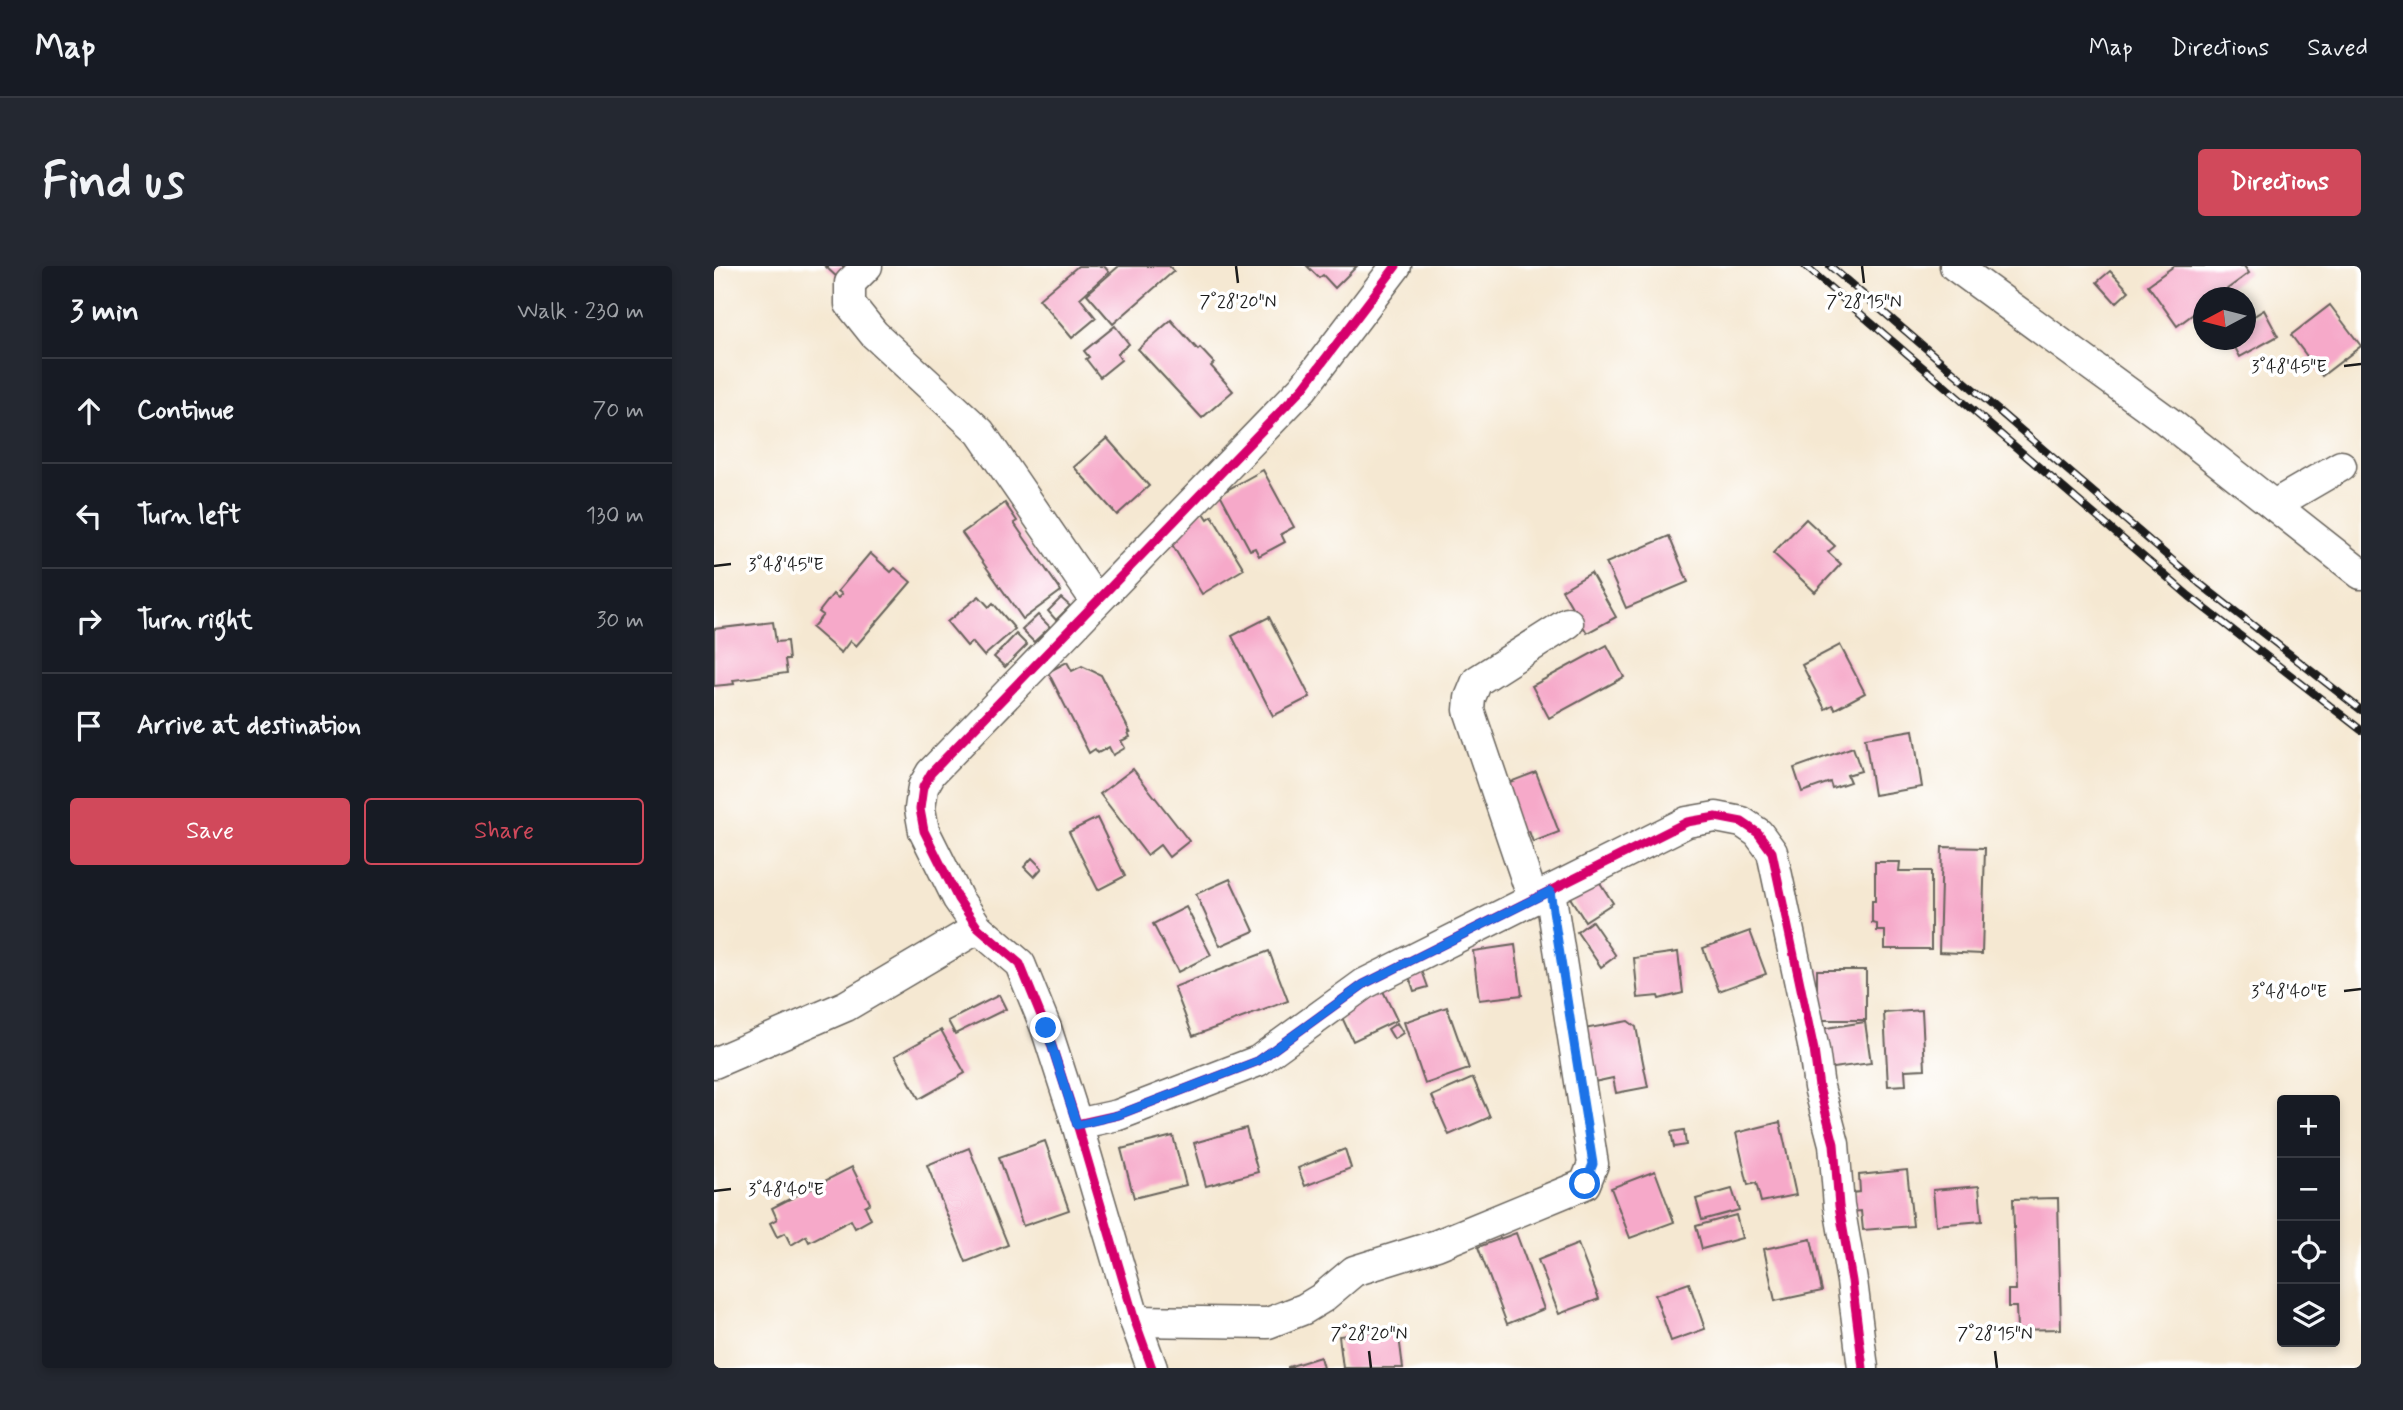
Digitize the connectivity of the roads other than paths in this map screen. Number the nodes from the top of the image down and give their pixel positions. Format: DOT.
graph roads {
  1 [pos="867,266"];
  2 [pos="1396,266"];
  3 [pos="1955,266"];
  4 [pos="2341,466"];
  5 [pos="2274,505"];
  6 [pos="2361,574"];
  7 [pos="1096,601"];
  8 [pos="1568,623"];
  9 [pos="1542,895"];
  10 [pos="978,928"];
  11 [pos="714,1063"];
  12 [pos="1077,1125"];
  13 [pos="1135,1321"];
  14 [pos="1152,1368"];
  15 [pos="1863,1368"];
  1 -- 7 [label="street"];
  2 -- 7 [label="street"];
  3 -- 5 [label="street"];
  4 -- 5 [label="street"];
  5 -- 6 [label="street"];
  7 -- 10 [label="street"];
  8 -- 9 [label="street"];
  9 -- 12 [label="street"];
  9 -- 13 [label="street"];
  9 -- 15 [label="street"];
  10 -- 11 [label="street"];
  10 -- 12 [label="street"];
  12 -- 13 [label="street"];
  13 -- 14 [label="street"];
}
